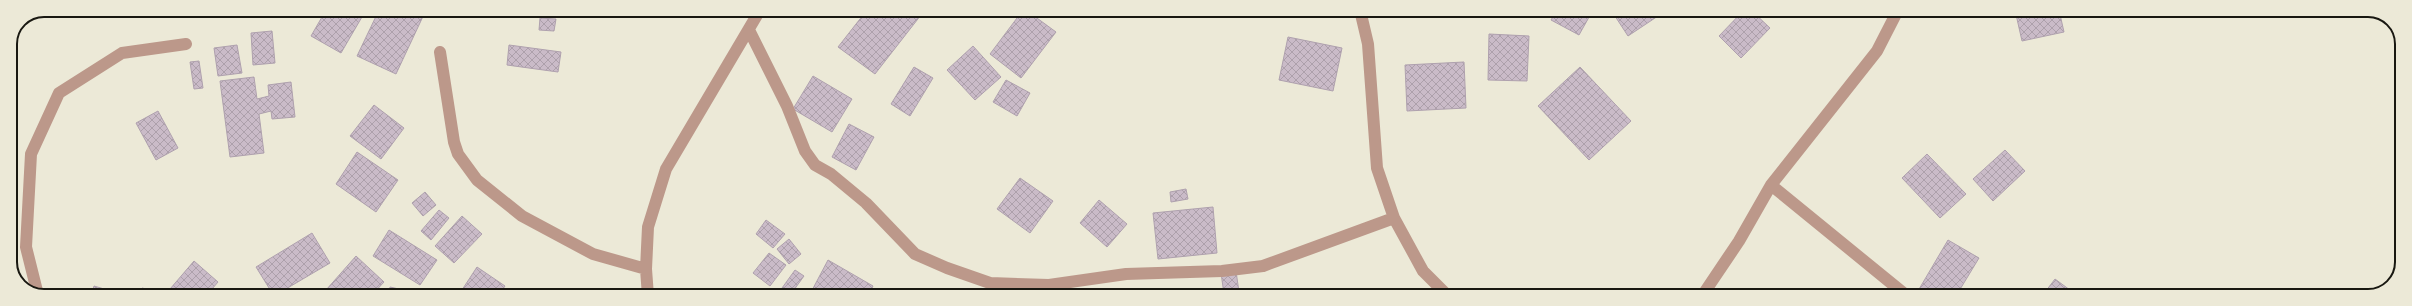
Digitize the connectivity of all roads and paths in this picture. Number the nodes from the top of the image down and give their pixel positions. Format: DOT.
graph roads {
  1 [pos="756,17"];
  2 [pos="1362,17"];
  3 [pos="1894,17"];
  4 [pos="749,30"];
  5 [pos="186,44"];
  6 [pos="440,52"];
  7 [pos="1771,185"];
  8 [pos="1394,218"];
  9 [pos="646,269"];
  10 [pos="36,288"];
  11 [pos="647,289"];
  12 [pos="1441,289"];
  13 [pos="1707,289"];
  14 [pos="1898,289"];
  1 -- 4 [label="street"];
  2 -- 8 [label="street"];
  3 -- 7 [label="street"];
  4 -- 8 [label="street"];
  4 -- 9 [label="street"];
  5 -- 10 [label="street"];
  6 -- 9 [label="street"];
  7 -- 13 [label="street"];
  7 -- 14 [label="street"];
  8 -- 12 [label="street"];
  9 -- 11 [label="street"];
}
